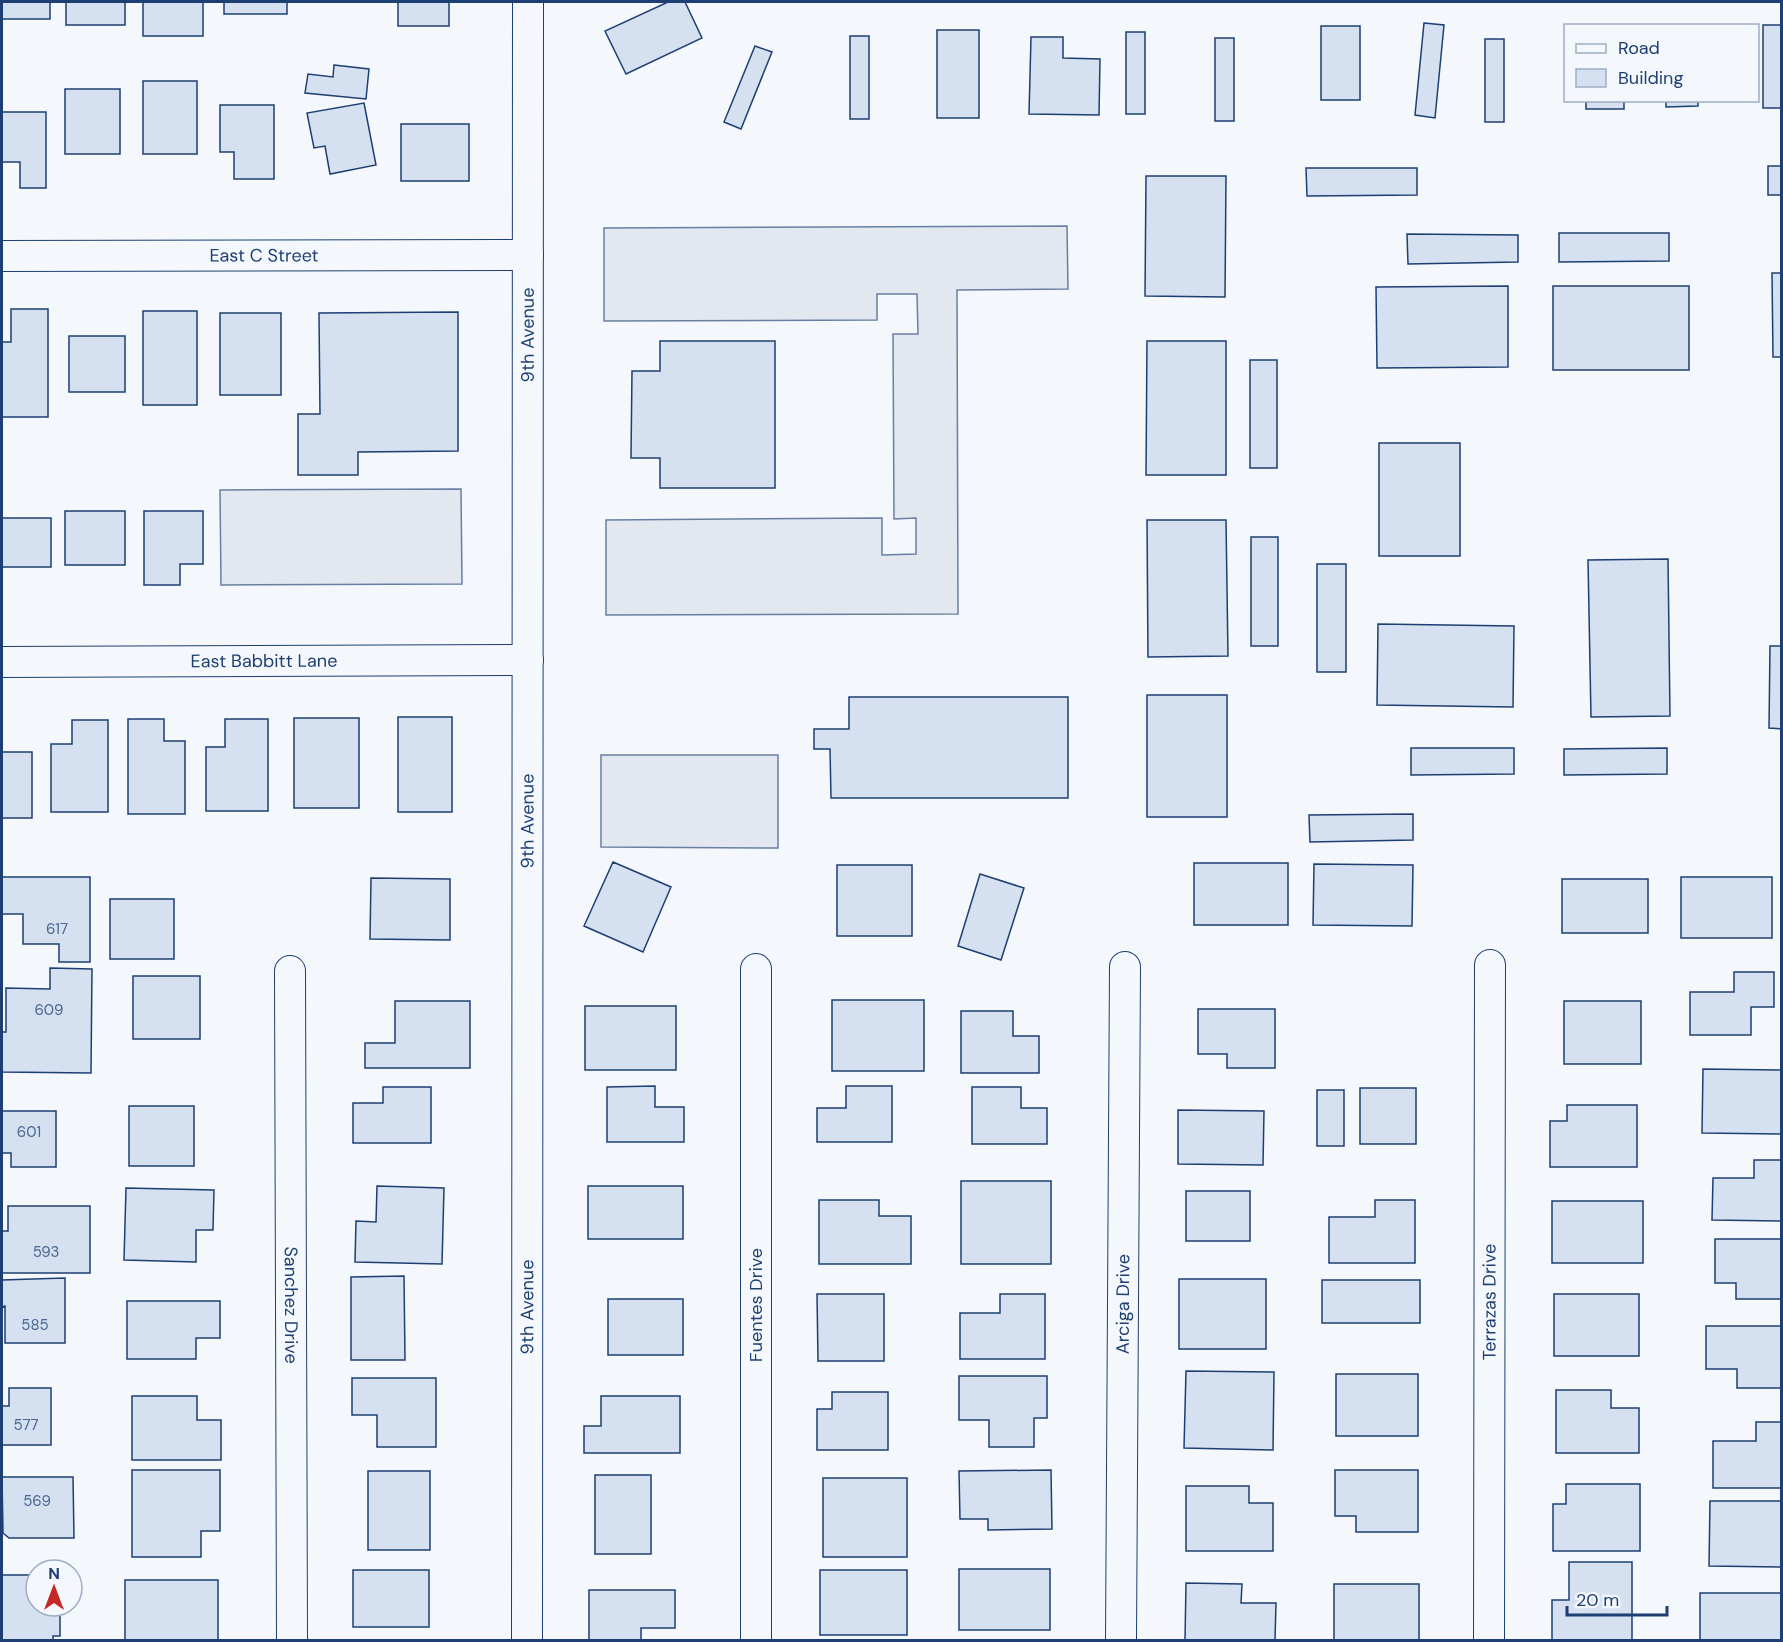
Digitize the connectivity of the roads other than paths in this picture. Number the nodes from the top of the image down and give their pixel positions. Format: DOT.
graph roads {
  1 [pos="528,2"];
  2 [pos="528,255"];
  3 [pos="2,256"];
  4 [pos="528,660"];
  5 [pos="2,662"];
  6 [pos="1490,965"];
  7 [pos="1125,967"];
  8 [pos="756,969"];
  9 [pos="290,971"];
  10 [pos="292,1641"];
  11 [pos="527,1641"];
  12 [pos="756,1641"];
  13 [pos="1121,1641"];
  14 [pos="1489,1641"];
  1 -- 2 [label="street, 9th Avenue"];
  2 -- 3 [label="street, East C Street"];
  2 -- 4 [label="street, 9th Avenue"];
  4 -- 5 [label="street, East Babbitt Lane"];
  4 -- 11 [label="street, 9th Avenue"];
  6 -- 14 [label="street, Terrazas Drive"];
  7 -- 13 [label="street, Arciga Drive"];
  8 -- 12 [label="street, Fuentes Drive"];
  9 -- 10 [label="street, Sanchez Drive"];
}
